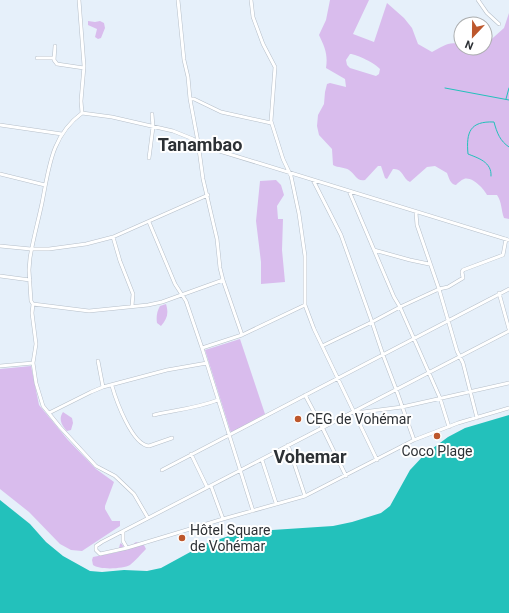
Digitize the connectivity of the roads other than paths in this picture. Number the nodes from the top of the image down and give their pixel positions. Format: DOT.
graph roads {
  1 [pos="79,0"];
  2 [pos="178,0"];
  3 [pos="251,0"];
  4 [pos="478,0"];
  5 [pos="498,24"];
  6 [pos="55,46"];
  7 [pos="38,58"];
  8 [pos="54,58"];
  9 [pos="84,68"];
  10 [pos="190,99"];
  11 [pos="82,113"];
  12 [pos="152,114"];
  13 [pos="271,123"];
  14 [pos="0,125"];
  15 [pos="153,127"];
  16 [pos="62,134"];
  17 [pos="198,142"];
  18 [pos="149,158"];
  19 [pos="287,171"];
  20 [pos="0,174"];
  21 [pos="312,179"];
  22 [pos="45,184"];
  23 [pos="348,190"];
  24 [pos="208,195"];
  25 [pos="416,213"];
  26 [pos="149,222"];
  27 [pos="113,237"];
  28 [pos="508,240"];
  29 [pos="0,246"];
  30 [pos="31,249"];
  31 [pos="374,250"];
  32 [pos="429,264"];
  33 [pos="0,276"];
  34 [pos="30,280"];
  35 [pos="223,280"];
  36 [pos="439,288"];
  37 [pos="509,288"];
  38 [pos="499,293"];
  39 [pos="182,295"];
  40 [pos="33,304"];
  41 [pos="305,305"];
  42 [pos="132,306"];
  43 [pos="400,307"];
  44 [pos="449,320"];
  45 [pos="372,322"];
  46 [pos="509,330"];
  47 [pos="242,335"];
  48 [pos="414,338"];
  49 [pos="322,346"];
  50 [pos="202,348"];
  51 [pos="382,355"];
  52 [pos="460,356"];
  53 [pos="98,361"];
  54 [pos="206,363"];
  55 [pos="33,364"];
  56 [pos="0,366"];
  57 [pos="428,372"];
  58 [pos="339,378"];
  59 [pos="509,382"];
  60 [pos="112,386"];
  61 [pos="103,387"];
  62 [pos="396,389"];
  63 [pos="469,392"];
  64 [pos="305,396"];
  65 [pos="440,398"];
  66 [pos="218,400"];
  67 [pos="402,407"];
  68 [pos="509,408"];
  69 [pos="355,411"];
  70 [pos="49,413"];
  71 [pos="154,415"];
  72 [pos="477,418"];
  73 [pos="322,427"];
  74 [pos="449,427"];
  75 [pos="230,435"];
  76 [pos="172,438"];
  77 [pos="414,440"];
  78 [pos="288,445"];
  79 [pos="191,454"];
  80 [pos="262,460"];
  81 [pos="377,460"];
  82 [pos="162,470"];
  83 [pos="241,470"];
  84 [pos="346,476"];
  85 [pos="209,487"];
  86 [pos="305,496"];
  87 [pos="276,503"];
  88 [pos="253,511"];
  89 [pos="148,518"];
  90 [pos="223,518"];
  91 [pos="123,532"];
  92 [pos="127,548"];
  1 -- 9 [label="street"];
  2 -- 10 [label="street"];
  3 -- 13 [label="street"];
  4 -- 5 [label="street"];
  6 -- 8 [label="street"];
  7 -- 8 [label="street"];
  8 -- 9 [label="street"];
  9 -- 11 [label="street"];
  10 -- 13 [label="street"];
  10 -- 17 [label="street"];
  11 -- 15 [label="street"];
  11 -- 16 [label="street"];
  12 -- 15 [label="street"];
  13 -- 19 [label="street"];
  14 -- 16 [label="street"];
  15 -- 17 [label="street"];
  15 -- 18 [label="street"];
  16 -- 22 [label="street"];
  17 -- 19 [label="street"];
  17 -- 24 [label="street"];
  19 -- 21 [label="street"];
  19 -- 41 [label="street"];
  20 -- 22 [label="street"];
  21 -- 23 [label="street"];
  21 -- 45 [label="street"];
  22 -- 30 [label="street"];
  23 -- 25 [label="street"];
  23 -- 31 [label="street"];
  24 -- 26 [label="street"];
  24 -- 35 [label="street"];
  25 -- 28 [label="street"];
  25 -- 32 [label="street"];
  26 -- 27 [label="street"];
  26 -- 39 [label="street"];
  27 -- 30 [label="street"];
  27 -- 42 [label="street"];
  28 -- 36 [label="street"];
  29 -- 30 [label="street"];
  30 -- 34 [label="street"];
  31 -- 32 [label="street"];
  31 -- 43 [label="street"];
  32 -- 36 [label="street"];
  33 -- 34 [label="street"];
  34 -- 40 [label="street"];
  35 -- 39 [label="street"];
  35 -- 47 [label="street"];
  36 -- 43 [label="street"];
  36 -- 44 [label="street"];
  37 -- 38 [label="street"];
  38 -- 44 [label="street"];
  38 -- 46 [label="street"];
  39 -- 42 [label="street"];
  39 -- 50 [label="street"];
  40 -- 42 [label="street"];
  40 -- 55 [label="street"];
  41 -- 47 [label="street"];
  41 -- 49 [label="street"];
  43 -- 45 [label="street"];
  43 -- 48 [label="street"];
  44 -- 48 [label="street"];
  44 -- 52 [label="street"];
  45 -- 49 [label="street"];
  45 -- 51 [label="street"];
  46 -- 52 [label="street"];
  47 -- 50 [label="street"];
  48 -- 51 [label="street"];
  48 -- 57 [label="street"];
  49 -- 58 [label="street"];
  50 -- 54 [label="street"];
  51 -- 58 [label="street"];
  51 -- 62 [label="street"];
  52 -- 57 [label="street"];
  52 -- 63 [label="street"];
  53 -- 61 [label="street"];
  54 -- 60 [label="street"];
  54 -- 66 [label="street"];
  55 -- 56 [label="street"];
  55 -- 70 [label="street"];
  57 -- 62 [label="street"];
  57 -- 65 [label="street"];
  58 -- 64 [label="street"];
  58 -- 69 [label="street"];
  59 -- 63 [label="street"];
  60 -- 61 [label="street"];
  60 -- 76 [label="street"];
  61 -- 70 [label="street"];
  62 -- 67 [label="street"];
  62 -- 69 [label="street"];
  63 -- 65 [label="street"];
  63 -- 72 [label="street"];
  64 -- 73 [label="street"];
  64 -- 75 [label="street"];
  65 -- 67 [label="street"];
  65 -- 74 [label="street"];
  66 -- 71 [label="street"];
  66 -- 75 [label="street"];
  67 -- 69 [label="street"];
  67 -- 77 [label="street"];
  68 -- 72 [label="street"];
  69 -- 73 [label="street"];
  69 -- 81 [label="street"];
  70 -- 89 [label="street"];
  72 -- 74 [label="street"];
  73 -- 78 [label="street"];
  73 -- 84 [label="street"];
  74 -- 77 [label="street"];
  75 -- 79 [label="street"];
  75 -- 83 [label="street"];
  77 -- 81 [label="street"];
  78 -- 80 [label="street"];
  78 -- 86 [label="street"];
  79 -- 82 [label="street"];
  79 -- 85 [label="street"];
  80 -- 83 [label="street"];
  80 -- 87 [label="street"];
  81 -- 84 [label="street"];
  83 -- 85 [label="street"];
  83 -- 88 [label="street"];
  84 -- 86 [label="street"];
  85 -- 89 [label="street"];
  85 -- 90 [label="street"];
  86 -- 87 [label="street"];
  87 -- 88 [label="street"];
  88 -- 90 [label="street"];
  89 -- 91 [label="street"];
  90 -- 92 [label="street"];
  91 -- 92 [label="street"];
  91 -- 92 [label="street"];
}
